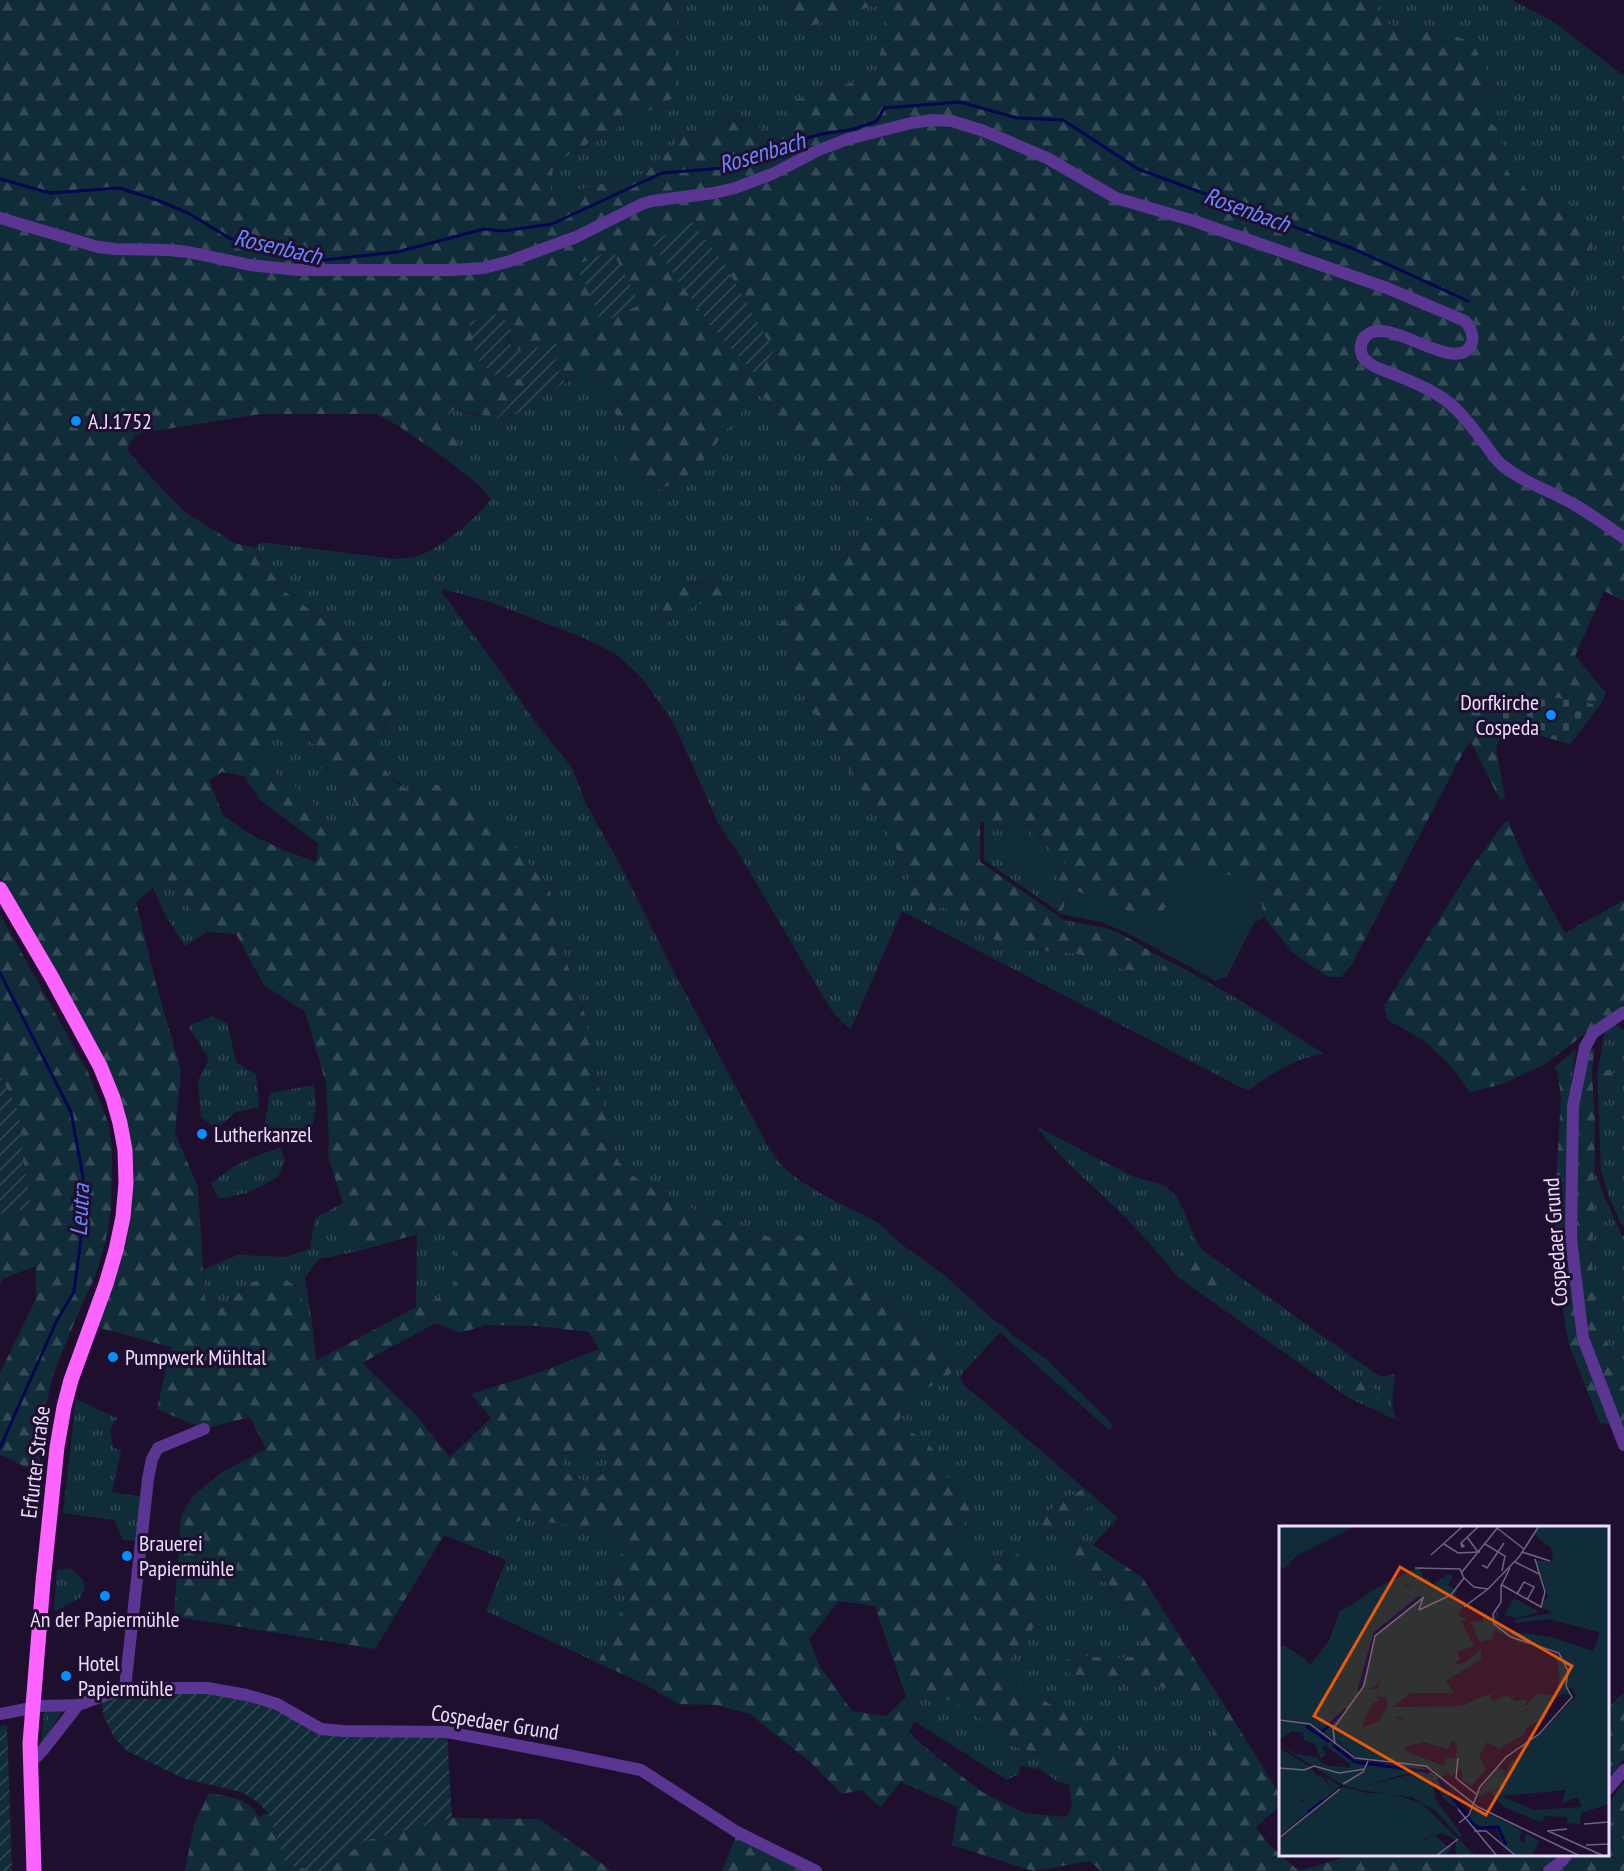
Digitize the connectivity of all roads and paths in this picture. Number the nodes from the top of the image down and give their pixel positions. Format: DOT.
graph roads {
  1 [pos="0,218"];
  2 [pos="1624,538"];
  3 [pos="0,889"];
  4 [pos="1624,1012"];
  5 [pos="204,1429"];
  6 [pos="1624,1445"];
  7 [pos="125,1688"];
  8 [pos="78,1705"];
  9 [pos="33,1708"];
  10 [pos="0,1714"];
  11 [pos="30,1764"];
  12 [pos="1624,1770"];
  13 [pos="1609,1789"];
  14 [pos="1566,1856"];
  15 [pos="34,1871"];
  16 [pos="816,1871"];
  17 [pos="1549,1871"];
  1 -- 2 [label="street"];
  3 -- 9 [label="main road, Erfurter Straße"];
  4 -- 6 [label="street, Cospedaer Grund"];
  5 -- 7 [label="street"];
  7 -- 8 [label="street, Cospedaer Grund"];
  7 -- 16 [label="street, Cospedaer Grund"];
  8 -- 9 [label="street, Cospedaer Grund"];
  8 -- 11 [label="street"];
  9 -- 10 [label="street, Cospedaer Grund"];
  9 -- 11 [label="main road, Erfurter Straße"];
  11 -- 15 [label="main road, Erfurter Straße"];
  12 -- 13 [label="street"];
  14 -- 17 [label="street"];
}
